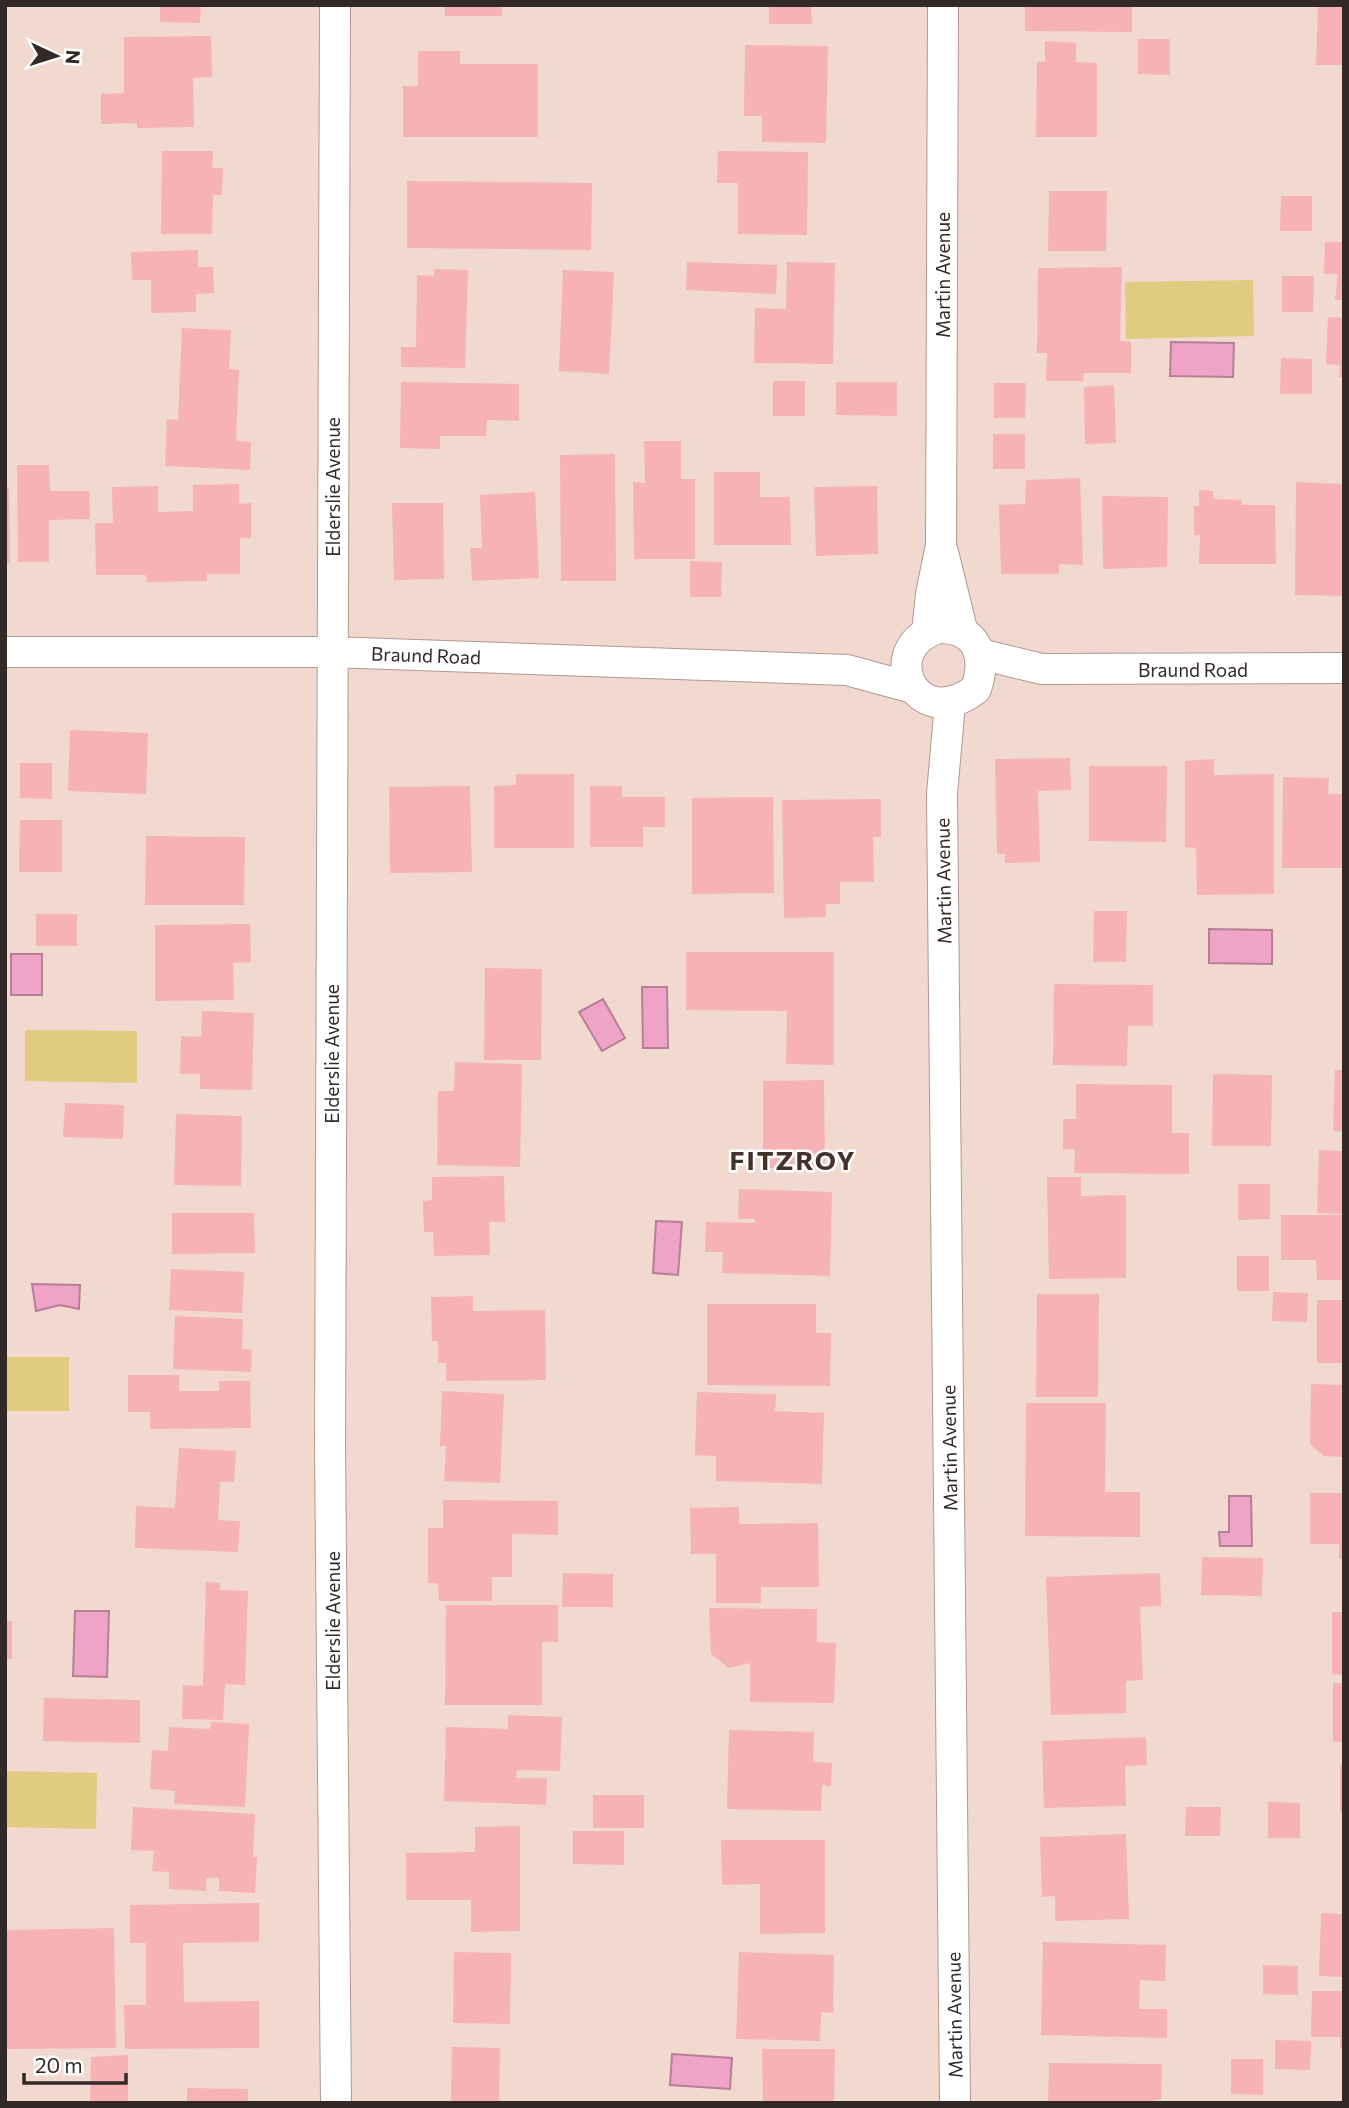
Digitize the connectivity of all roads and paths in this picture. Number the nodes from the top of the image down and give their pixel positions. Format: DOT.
graph roads {
  1 [pos="335,5"];
  2 [pos="943,5"];
  3 [pos="942,545"];
  4 [pos="919,639"];
  5 [pos="971,644"];
  6 [pos="5,652"];
  7 [pos="331,652"];
  8 [pos="1344,668"];
  9 [pos="1042,669"];
  10 [pos="847,670"];
  11 [pos="941,695"];
  12 [pos="336,2103"];
  13 [pos="955,2103"];
  1 -- 7 [label="street, Elderslie Avenue"];
  2 -- 3 [label="street, Martin Avenue"];
  3 -- 4 [label="street, Martin Avenue"];
  3 -- 5 [label="street, Martin Avenue"];
  4 -- 5 [label="street"];
  4 -- 10 [label="street, Braund Road"];
  4 -- 11 [label="street"];
  5 -- 9 [label="street, Braund Road"];
  5 -- 11 [label="street"];
  6 -- 7 [label="street, Braund Road"];
  7 -- 10 [label="street, Braund Road"];
  7 -- 12 [label="street, Elderslie Avenue"];
  8 -- 9 [label="street, Braund Road"];
  9 -- 11 [label="street, Braund Road"];
  10 -- 11 [label="street, Braund Road"];
  11 -- 13 [label="street, Martin Avenue"];
}
